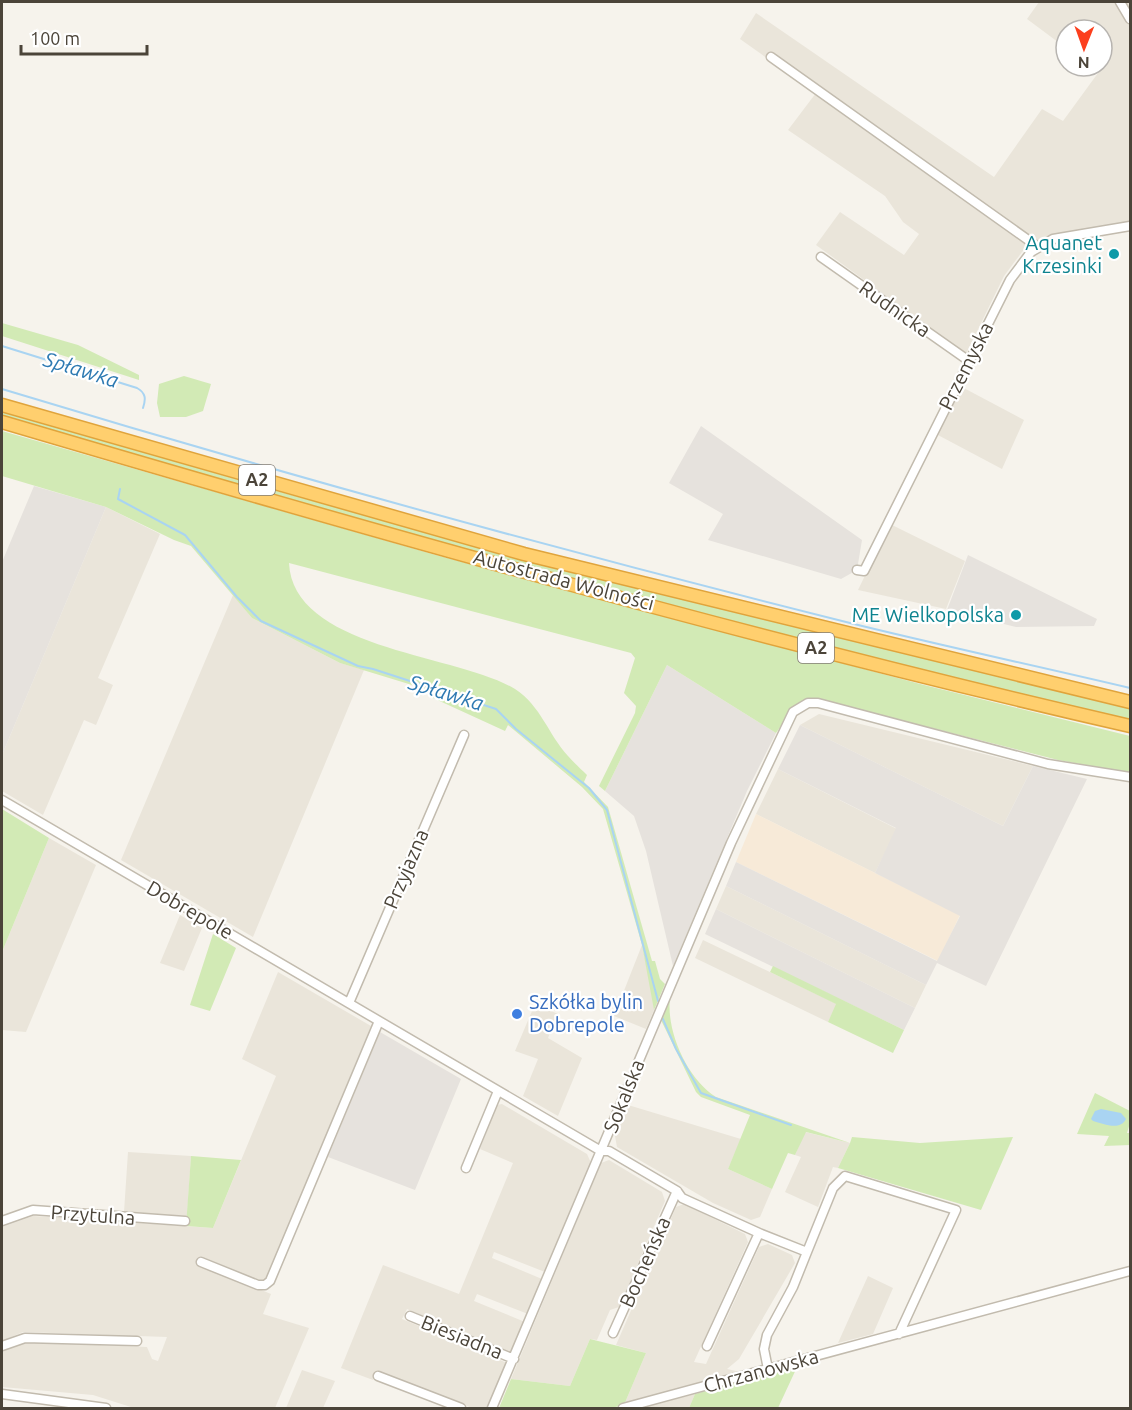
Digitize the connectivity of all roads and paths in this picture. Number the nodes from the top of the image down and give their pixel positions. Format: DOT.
graph roads {
  1 [pos="1120,2"];
  2 [pos="1131,19"];
  3 [pos="771,57"];
  4 [pos="1131,225"];
  5 [pos="1038,247"];
  6 [pos="821,257"];
  7 [pos="969,361"];
  8 [pos="2,405"];
  9 [pos="2,422"];
  10 [pos="857,570"];
  11 [pos="1131,702"];
  12 [pos="1131,726"];
  13 [pos="464,735"];
  14 [pos="1131,777"];
  15 [pos="2,800"];
  16 [pos="349,1004"];
  17 [pos="379,1021"];
  18 [pos="498,1091"];
  19 [pos="601,1151"];
  20 [pos="466,1168"];
  21 [pos="676,1191"];
  22 [pos="2,1221"];
  23 [pos="185,1221"];
  24 [pos="759,1233"];
  25 [pos="807,1252"];
  26 [pos="201,1262"];
  27 [pos="1131,1271"];
  28 [pos="410,1316"];
  29 [pos="613,1334"];
  30 [pos="899,1334"];
  31 [pos="137,1341"];
  32 [pos="2,1346"];
  33 [pos="707,1346"];
  34 [pos="514,1359"];
  35 [pos="768,1369"];
  36 [pos="378,1376"];
  37 [pos="2,1394"];
  38 [pos="106,1408"];
  39 [pos="461,1408"];
  40 [pos="492,1408"];
  41 [pos="623,1408"];
  1 -- 2 [label="street"];
  3 -- 5 [label="street"];
  4 -- 5 [label="street, Przemyska"];
  5 -- 7 [label="street, Przemyska"];
  6 -- 7 [label="street, Rudnicka"];
  7 -- 10 [label="street, Przemyska"];
  8 -- 11 [label="highway, Autostrada Wolności / A2"];
  9 -- 12 [label="highway, Autostrada Wolności / A2"];
  13 -- 16 [label="street, Przyjazna"];
  14 -- 19 [label="street, Sokalska"];
  15 -- 16 [label="street, Dobrepole"];
  16 -- 17 [label="street, Dobrepole"];
  17 -- 18 [label="street, Dobrepole"];
  17 -- 26 [label="street"];
  18 -- 19 [label="street, Dobrepole"];
  18 -- 20 [label="street"];
  19 -- 21 [label="street, Bocheńska"];
  19 -- 34 [label="street, Sokalska"];
  21 -- 24 [label="street, Bocheńska"];
  21 -- 29 [label="street, Bocheńska"];
  22 -- 23 [label="street, Przytulna"];
  24 -- 25 [label="street, Bocheńska"];
  24 -- 33 [label="street"];
  25 -- 30 [label="street"];
  25 -- 35 [label="street"];
  27 -- 30 [label="street, Chrzanowska"];
  28 -- 34 [label="street, Biesiadna"];
  30 -- 35 [label="street, Chrzanowska"];
  31 -- 32 [label="street"];
  34 -- 40 [label="street, Sokalska"];
  35 -- 41 [label="street, Chrzanowska"];
  36 -- 39 [label="street"];
  37 -- 38 [label="street"];
}
